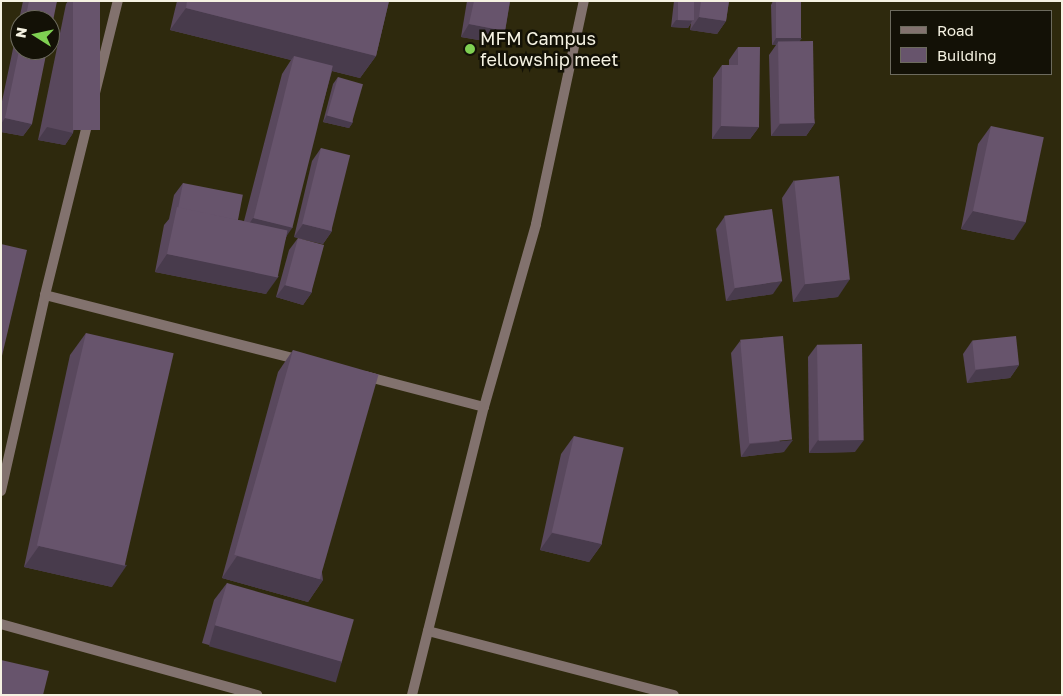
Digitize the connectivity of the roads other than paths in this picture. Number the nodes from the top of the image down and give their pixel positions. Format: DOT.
graph roads {
  1 [pos="118,1"];
  2 [pos="584,1"];
  3 [pos="44,295"];
  4 [pos="312,363"];
  5 [pos="350,373"];
  6 [pos="484,406"];
  7 [pos="1,491"];
  8 [pos="1,624"];
  9 [pos="428,631"];
  10 [pos="257,695"];
  11 [pos="412,695"];
  12 [pos="674,695"];
  1 -- 3 [label="street"];
  2 -- 6 [label="street"];
  3 -- 4 [label="street"];
  3 -- 7 [label="street"];
  5 -- 6 [label="street"];
  6 -- 9 [label="street"];
  8 -- 10 [label="street"];
  9 -- 11 [label="street"];
  9 -- 12 [label="street"];
}
